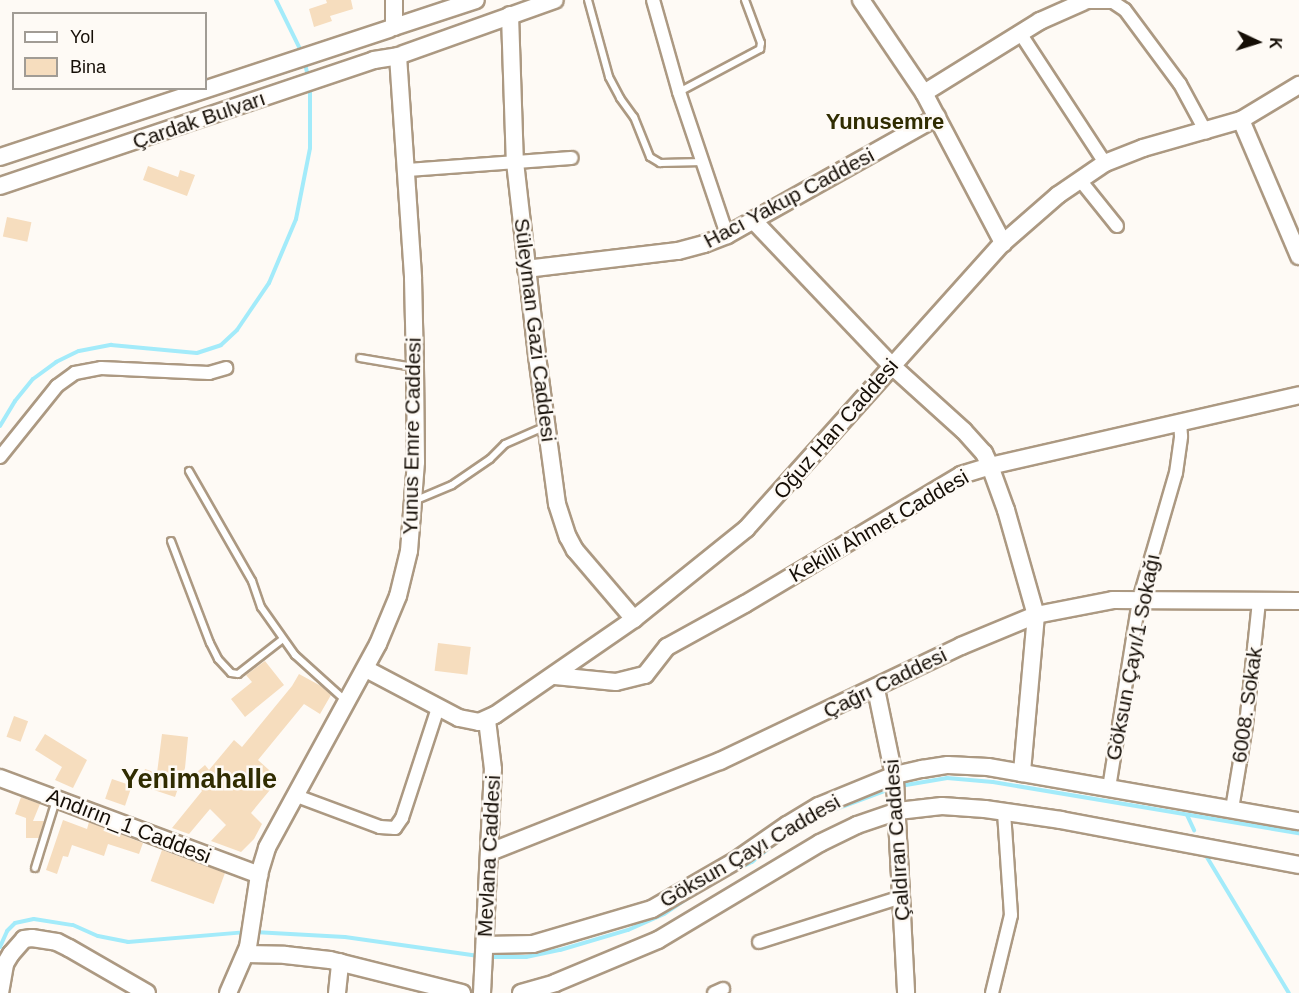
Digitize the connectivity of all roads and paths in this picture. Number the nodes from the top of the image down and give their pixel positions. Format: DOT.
graph roads {
  1 [pos="394,0"];
  2 [pos="476,0"];
  3 [pos="555,0"];
  4 [pos="588,0"];
  5 [pos="653,0"];
  6 [pos="745,0"];
  7 [pos="861,0"];
  8 [pos="1083,1"];
  9 [pos="510,15"];
  10 [pos="391,28"];
  11 [pos="1020,33"];
  12 [pos="401,55"];
  13 [pos="1299,85"];
  14 [pos="207,89"];
  15 [pos="205,90"];
  16 [pos="679,92"];
  17 [pos="924,93"];
  18 [pos="937,117"];
  19 [pos="1241,120"];
  20 [pos="1206,132"];
  21 [pos="0,157"];
  22 [pos="572,158"];
  23 [pos="515,162"];
  24 [pos="703,162"];
  25 [pos="1106,163"];
  26 [pos="406,170"];
  27 [pos="1080,180"];
  28 [pos="0,186"];
  29 [pos="753,220"];
  30 [pos="1118,226"];
  31 [pos="727,235"];
  32 [pos="1003,243"];
  33 [pos="1299,256"];
  34 [pos="526,269"];
  35 [pos="360,358"];
  36 [pos="891,365"];
  37 [pos="226,368"];
  38 [pos="415,368"];
  39 [pos="1299,395"];
  40 [pos="1180,422"];
  41 [pos="547,426"];
  42 [pos="0,457"];
  43 [pos="990,466"];
  44 [pos="189,471"];
  45 [pos="414,501"];
  46 [pos="171,541"];
  47 [pos="1139,600"];
  48 [pos="1258,601"];
  49 [pos="1299,601"];
  50 [pos="1036,615"];
  51 [pos="634,619"];
  52 [pos="283,639"];
  53 [pos="366,669"];
  54 [pos="555,676"];
  55 [pos="876,689"];
  56 [pos="347,701"];
  57 [pos="438,708"];
  58 [pos="487,720"];
  59 [pos="1022,772"];
  60 [pos="0,778"];
  61 [pos="895,778"];
  62 [pos="1109,788"];
  63 [pos="294,795"];
  64 [pos="57,798"];
  65 [pos="897,806"];
  66 [pos="1232,809"];
  67 [pos="1004,811"];
  68 [pos="1299,821"];
  69 [pos="490,852"];
  70 [pos="1299,865"];
  71 [pos="34,868"];
  72 [pos="259,875"];
  73 [pos="902,897"];
  74 [pos="759,942"];
  75 [pos="485,948"];
  76 [pos="247,951"];
  77 [pos="340,962"];
  78 [pos="482,989"];
  79 [pos="0,993"];
  80 [pos="147,993"];
  81 [pos="228,993"];
  82 [pos="337,993"];
  83 [pos="462,993"];
  84 [pos="521,993"];
  85 [pos="906,993"];
  86 [pos="992,993"];
  1 -- 10 [label="street"];
  2 -- 10 [label="street, Çardak Bulvarı"];
  3 -- 9 [label="street, Çardak Bulvarı"];
  4 -- 24 [label="lane"];
  5 -- 16 [label="street"];
  6 -- 16 [label="lane"];
  7 -- 17 [label="street"];
  8 -- 11 [label="street"];
  8 -- 20 [label="street"];
  9 -- 12 [label="street, Çardak Bulvarı"];
  9 -- 23 [label="street, Süleyman Gazi Caddesi"];
  10 -- 12 [label="street"];
  10 -- 12 [label="street"];
  10 -- 14 [label="street, Çardak Bulvarı"];
  11 -- 17 [label="street"];
  11 -- 25 [label="street"];
  12 -- 26 [label="street, Yunus Emre Caddesi"];
  12 -- 28 [label="street, Çardak Bulvarı"];
  13 -- 19 [label="street, Oğuz Han Caddesi"];
  15 -- 21 [label="street, Çardak Bulvarı"];
  16 -- 24 [label="street"];
  17 -- 18 [label="street"];
  18 -- 29 [label="street, Hacı Yakup Caddesi"];
  18 -- 32 [label="street"];
  19 -- 20 [label="street, Oğuz Han Caddesi"];
  19 -- 33 [label="street"];
  20 -- 25 [label="street, Oğuz Han Caddesi"];
  22 -- 23 [label="street"];
  23 -- 26 [label="street"];
  23 -- 34 [label="street, Süleyman Gazi Caddesi"];
  24 -- 31 [label="street"];
  25 -- 27 [label="street, Oğuz Han Caddesi"];
  26 -- 38 [label="street, Yunus Emre Caddesi"];
  27 -- 30 [label="street"];
  27 -- 32 [label="street, Oğuz Han Caddesi"];
  29 -- 31 [label="street, Hacı Yakup Caddesi"];
  29 -- 36 [label="street"];
  31 -- 34 [label="street, Hacı Yakup Caddesi"];
  32 -- 36 [label="street, Oğuz Han Caddesi"];
  34 -- 41 [label="street, Süleyman Gazi Caddesi"];
  35 -- 38 [label="lane"];
  36 -- 43 [label="street"];
  36 -- 51 [label="street, Oğuz Han Caddesi"];
  37 -- 42 [label="street"];
  38 -- 45 [label="street, Yunus Emre Caddesi"];
  39 -- 40 [label="street, Kekilli Ahmet Caddesi"];
  40 -- 43 [label="street, Kekilli Ahmet Caddesi"];
  40 -- 47 [label="street, Göksun Çayı/1 Sokağı"];
  41 -- 45 [label="lane"];
  41 -- 51 [label="street, Süleyman Gazi Caddesi"];
  43 -- 50 [label="street"];
  43 -- 54 [label="street, Kekilli Ahmet Caddesi"];
  44 -- 52 [label="lane"];
  45 -- 53 [label="street, Yunus Emre Caddesi"];
  46 -- 52 [label="lane"];
  47 -- 48 [label="street, Çağrı Caddesi"];
  47 -- 50 [label="street, Çağrı Caddesi"];
  47 -- 62 [label="street, Göksun Çayı/1 Sokağı"];
  48 -- 49 [label="street, Çağrı Caddesi"];
  48 -- 66 [label="street, 6008. Sokak"];
  50 -- 55 [label="street, Çağrı Caddesi"];
  50 -- 59 [label="street"];
  51 -- 54 [label="street, Oğuz Han Caddesi"];
  52 -- 56 [label="lane"];
  53 -- 56 [label="street, Yunus Emre Caddesi"];
  53 -- 57 [label="street"];
  54 -- 58 [label="street, Oğuz Han Caddesi"];
  55 -- 61 [label="street, Çaldıran Caddesi"];
  55 -- 69 [label="street, Çağrı Caddesi"];
  56 -- 63 [label="street, Yunus Emre Caddesi"];
  57 -- 58 [label="street"];
  57 -- 63 [label="street"];
  58 -- 69 [label="street, Mevlana Caddesi"];
  59 -- 61 [label="street, Göksun Çayı Caddesi"];
  59 -- 62 [label="street, Göksun Çayı Caddesi"];
  60 -- 64 [label="street, Andırın_1 Caddesi"];
  61 -- 65 [label="street, Çaldıran Caddesi"];
  61 -- 75 [label="street, Göksun Çayı Caddesi"];
  62 -- 66 [label="street, Göksun Çayı Caddesi"];
  63 -- 72 [label="street, Yunus Emre Caddesi"];
  64 -- 71 [label="lane"];
  64 -- 72 [label="street, Andırın_1 Caddesi"];
  65 -- 67 [label="street, Göksun Çayı Caddesi"];
  65 -- 73 [label="street, Çaldıran Caddesi"];
  65 -- 84 [label="street, Göksun Çayı Caddesi"];
  66 -- 68 [label="street, Göksun Çayı Caddesi"];
  67 -- 70 [label="street, Göksun Çayı Caddesi"];
  67 -- 86 [label="street"];
  69 -- 75 [label="street, Mevlana Caddesi"];
  72 -- 76 [label="street, Yunus Emre Caddesi"];
  73 -- 74 [label="street"];
  73 -- 85 [label="street, Çaldıran Caddesi"];
  75 -- 78 [label="street, Mevlana Caddesi"];
  76 -- 77 [label="street"];
  76 -- 81 [label="street, Yunus Emre Caddesi"];
  77 -- 82 [label="street"];
  77 -- 83 [label="street"];
  79 -- 80 [label="street"];
}
